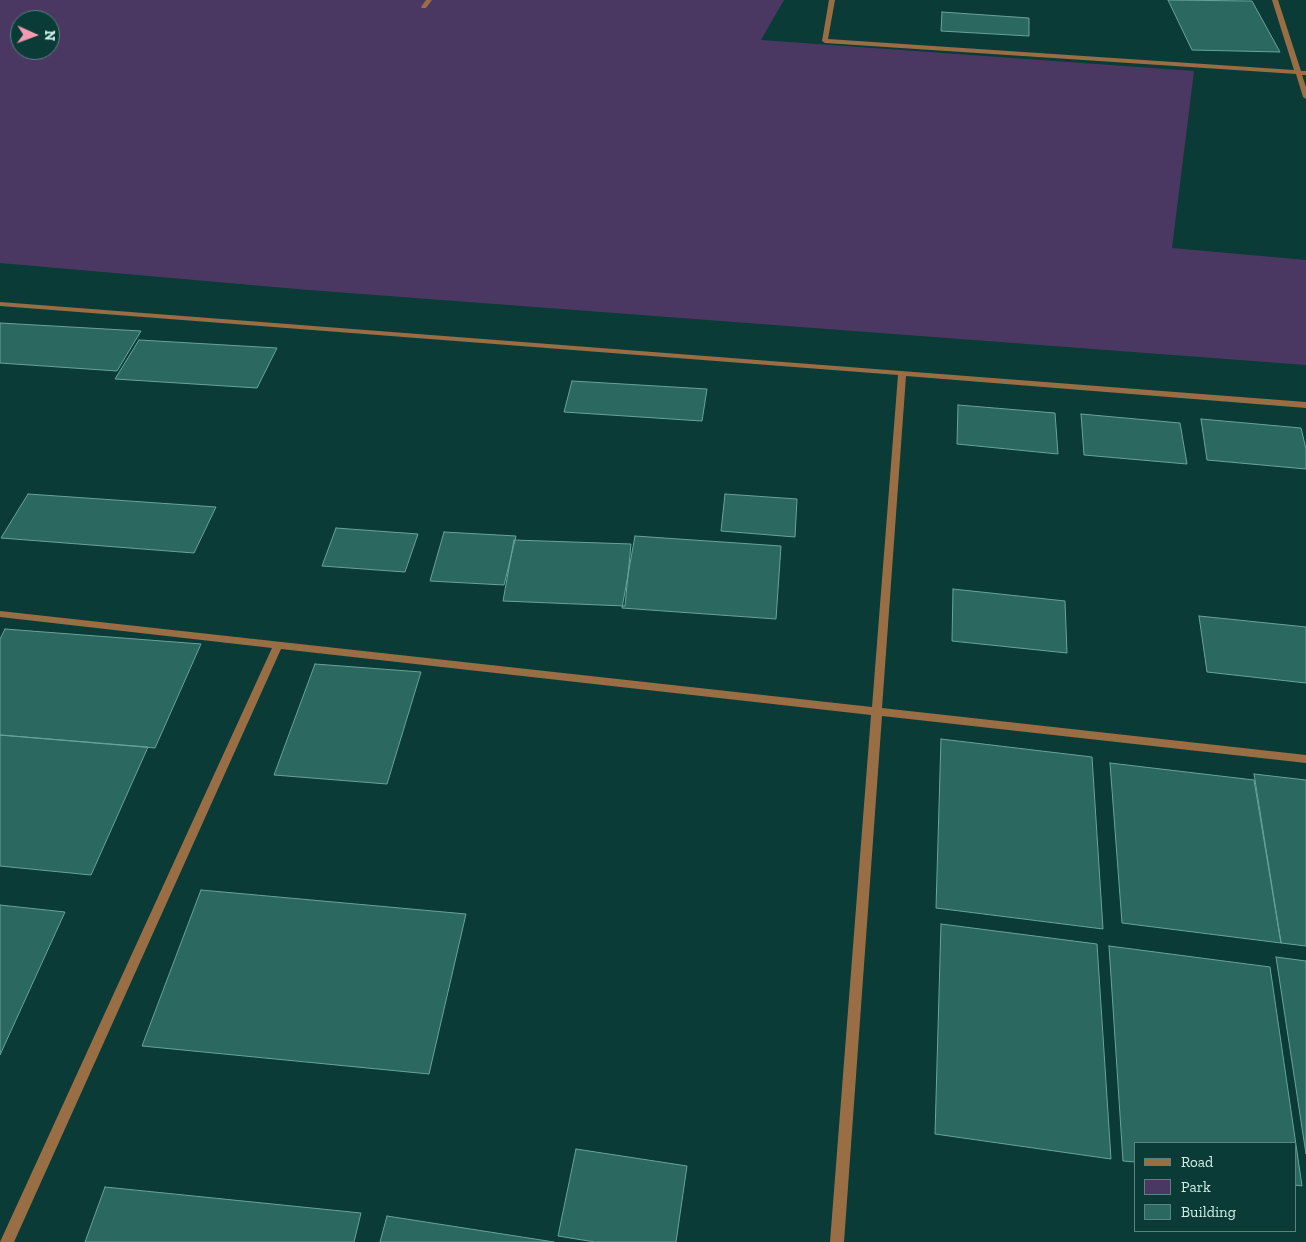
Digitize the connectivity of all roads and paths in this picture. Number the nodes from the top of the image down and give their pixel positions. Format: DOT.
graph roads {
  1 [pos="429,0"];
  2 [pos="832,0"];
  3 [pos="1275,0"];
  4 [pos="424,7"];
  5 [pos="1298,73"];
  6 [pos="1306,73"];
  7 [pos="1306,97"];
  8 [pos="0,304"];
  9 [pos="902,373"];
  10 [pos="1306,405"];
  11 [pos="0,614"];
  12 [pos="278,645"];
  13 [pos="877,712"];
  14 [pos="1306,759"];
  15 [pos="7,1242"];
  16 [pos="837,1242"];
  1 -- 4 [label="street"];
  2 -- 5 [label="street"];
  3 -- 5 [label="street"];
  5 -- 6 [label="street"];
  5 -- 7 [label="street"];
  8 -- 9 [label="street"];
  9 -- 10 [label="street"];
  9 -- 13 [label="street"];
  11 -- 12 [label="street"];
  12 -- 13 [label="street"];
  12 -- 15 [label="street"];
  13 -- 14 [label="street"];
  13 -- 16 [label="street"];
}
